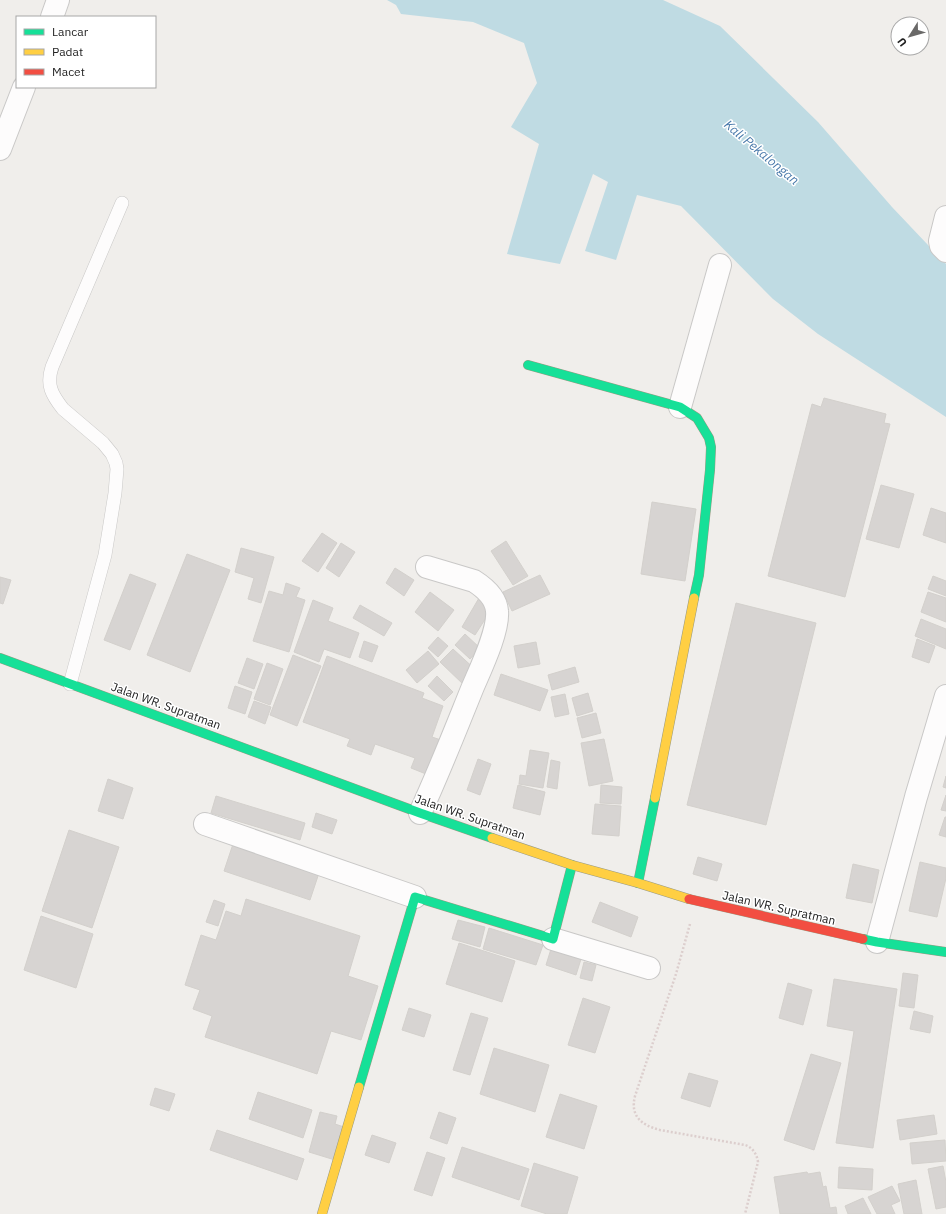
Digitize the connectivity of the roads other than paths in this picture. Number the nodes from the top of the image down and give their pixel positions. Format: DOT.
graph roads {
  1 [pos="58,0"];
  2 [pos="52,16"];
  3 [pos="24,88"];
  4 [pos="0,150"];
  5 [pos="122,203"];
  6 [pos="946,217"];
  7 [pos="946,251"];
  8 [pos="720,264"];
  9 [pos="528,365"];
  10 [pos="680,407"];
  11 [pos="428,567"];
  12 [pos="0,658"];
  13 [pos="70,684"];
  14 [pos="946,696"];
  15 [pos="420,813"];
  16 [pos="205,824"];
  17 [pos="572,865"];
  18 [pos="638,883"];
  19 [pos="415,898"];
  20 [pos="553,939"];
  21 [pos="877,942"];
  22 [pos="946,952"];
  23 [pos="649,968"];
  24 [pos="322,1214"];
  1 -- 2 [label="street"];
  3 -- 4 [label="street"];
  5 -- 13 [label="lane"];
  6 -- 7 [label="street"];
  8 -- 10 [label="street"];
  9 -- 10 [label="street"];
  10 -- 18 [label="street"];
  11 -- 15 [label="street"];
  12 -- 13 [label="street, Jalan WR. Supratman"];
  13 -- 15 [label="street, Jalan WR. Supratman"];
  14 -- 21 [label="street"];
  15 -- 17 [label="street, Jalan WR. Supratman"];
  16 -- 19 [label="street"];
  17 -- 18 [label="street, Jalan WR. Supratman"];
  17 -- 20 [label="street"];
  18 -- 21 [label="street, Jalan WR. Supratman"];
  19 -- 20 [label="street"];
  19 -- 24 [label="street"];
  20 -- 23 [label="street"];
  21 -- 22 [label="street, Jalan WR. Supratman"];
}
